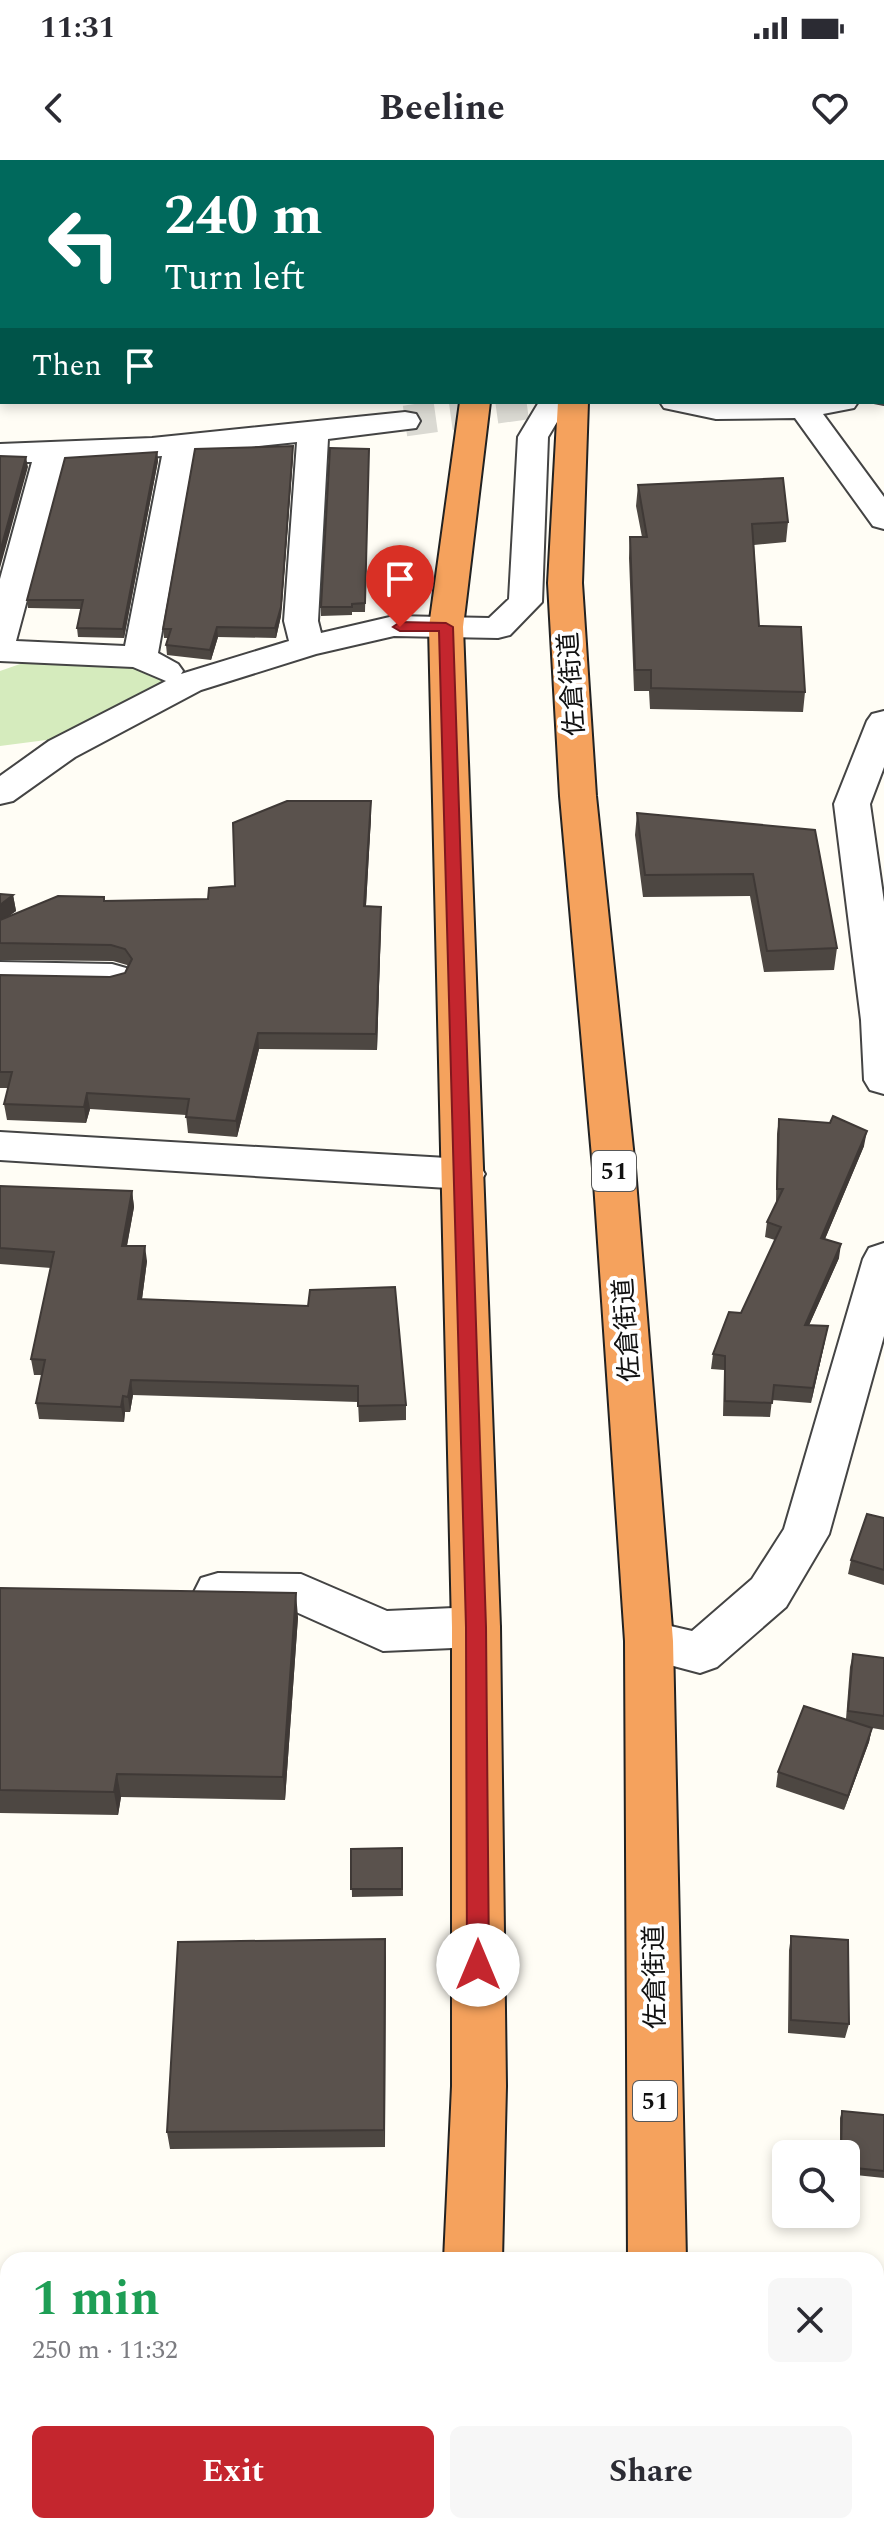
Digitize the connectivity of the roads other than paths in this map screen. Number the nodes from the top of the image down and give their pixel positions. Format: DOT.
graph roads {
  1 [pos="475,404"];
  2 [pos="553,404"];
  3 [pos="573,404"];
  4 [pos="682,404"];
  5 [pos="802,405"];
  6 [pos="405,421"];
  7 [pos="313,430"];
  8 [pos="178,445"];
  9 [pos="0,453"];
  10 [pos="50,454"];
  11 [pos="0,504"];
  12 [pos="36,506"];
  13 [pos="884,519"];
  14 [pos="446,627"];
  15 [pos="0,640"];
  16 [pos="307,646"];
  17 [pos="39,650"];
  18 [pos="0,651"];
  19 [pos="140,657"];
  20 [pos="0,663"];
  21 [pos="189,683"];
  22 [pos="884,721"];
  23 [pos="62,749"];
  24 [pos="0,758"];
  25 [pos="0,793"];
  26 [pos="0,975"];
  27 [pos="112,977"];
  28 [pos="884,1080"];
  29 [pos="0,1146"];
  30 [pos="464,1174"];
  31 [pos="880,1286"];
  32 [pos="174,1592"];
  33 [pos="476,1627"];
  34 [pos="649,1641"];
  35 [pos="473,2252"];
  36 [pos="657,2252"];
  1 -- 14 [label="highway"];
  2 -- 14 [label="street"];
  3 -- 34 [label="highway, 佐倉街道 / 51"];
  4 -- 5 [label="street"];
  5 -- 13 [label="street"];
  6 -- 7 [label="street"];
  7 -- 8 [label="street"];
  7 -- 16 [label="street"];
  8 -- 10 [label="street"];
  8 -- 19 [label="street"];
  9 -- 10 [label="street"];
  10 -- 12 [label="street"];
  11 -- 12 [label="street"];
  12 -- 15 [label="street"];
  14 -- 16 [label="street"];
  14 -- 30 [label="highway"];
  16 -- 21 [label="street"];
  17 -- 18 [label="street"];
  17 -- 19 [label="street"];
  17 -- 20 [label="street"];
  19 -- 21 [label="street"];
  21 -- 23 [label="street"];
  22 -- 28 [label="street"];
  23 -- 24 [label="street"];
  23 -- 25 [label="street"];
  26 -- 27 [label="street"];
  29 -- 30 [label="street"];
  30 -- 33 [label="highway"];
  31 -- 34 [label="street"];
  32 -- 33 [label="street"];
  33 -- 35 [label="highway"];
  34 -- 36 [label="highway, 佐倉街道 / 51"];
}
